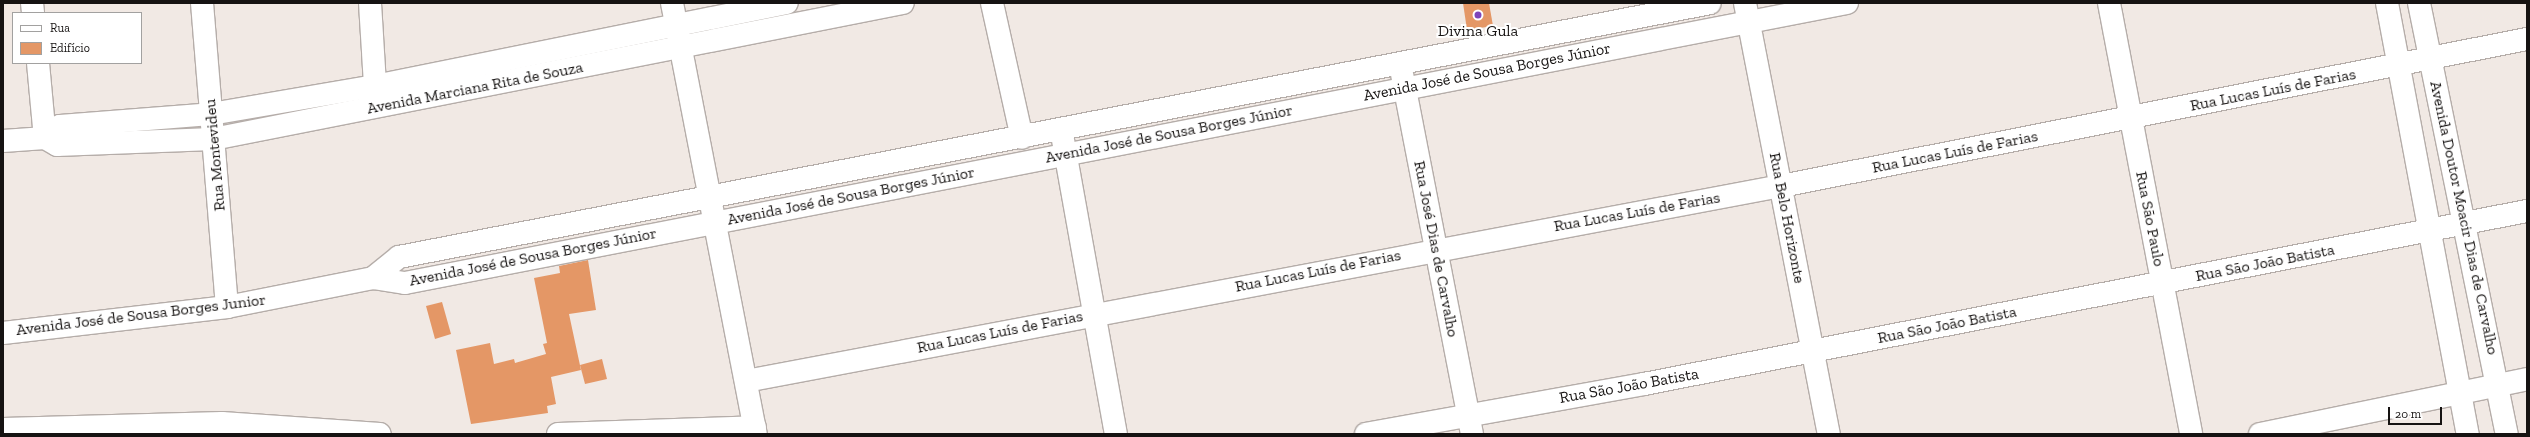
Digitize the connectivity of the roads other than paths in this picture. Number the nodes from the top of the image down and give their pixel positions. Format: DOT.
graph roads {
  1 [pos="202,3"];
  2 [pos="370,3"];
  3 [pos="672,3"];
  4 [pos="788,3"];
  5 [pos="903,3"];
  6 [pos="992,3"];
  7 [pos="1710,3"];
  8 [pos="1847,3"];
  9 [pos="2109,3"];
  10 [pos="2387,3"];
  11 [pos="2420,3"];
  12 [pos="1747,12"];
  13 [pos="676,25"];
  14 [pos="2527,39"];
  15 [pos="680,47"];
  16 [pos="2430,57"];
  17 [pos="1400,63"];
  18 [pos="38,64"];
  19 [pos="2399,66"];
  20 [pos="375,86"];
  21 [pos="1405,88"];
  22 [pos="377,107"];
  23 [pos="211,114"];
  24 [pos="2130,118"];
  25 [pos="1061,129"];
  26 [pos="45,138"];
  27 [pos="1022,138"];
  28 [pos="213,139"];
  29 [pos="3,141"];
  30 [pos="1065,154"];
  31 [pos="1781,186"];
  32 [pos="710,197"];
  33 [pos="2527,211"];
  34 [pos="715,223"];
  35 [pos="2465,224"];
  36 [pos="2429,231"];
  37 [pos="1436,248"];
  38 [pos="373,278"];
  39 [pos="2162,282"];
  40 [pos="227,307"];
  41 [pos="1095,314"];
  42 [pos="3,333"];
  43 [pos="1813,351"];
  44 [pos="2527,379"];
  45 [pos="746,381"];
  46 [pos="2498,385"];
  47 [pos="2459,390"];
  48 [pos="1470,424"];
  49 [pos="3,429"];
  50 [pos="755,430"];
  51 [pos="380,434"];
  52 [pos="558,434"];
  53 [pos="1116,434"];
  54 [pos="1366,434"];
  55 [pos="1829,434"];
  56 [pos="2191,434"];
  57 [pos="2260,434"];
  58 [pos="2468,434"];
  59 [pos="2507,434"];
  1 -- 23 [label="street, Rua Montevideu"];
  2 -- 20 [label="street"];
  3 -- 13 [label="street"];
  4 -- 13 [label="street, Avenida Marciana Rita de Souza"];
  5 -- 15 [label="street, Avenida Marciana Rita de Souza"];
  6 -- 27 [label="street"];
  7 -- 17 [label="street, Avenida José de Sousa Borges Júnior"];
  8 -- 12 [label="street, Avenida José de Sousa Borges Júnior"];
  9 -- 24 [label="street, Rua São Paulo"];
  10 -- 19 [label="street, Avenida Doutor Moacir Dias de Carvalho"];
  11 -- 16 [label="street, Avenida Doutor Moacir Dias de Carvalho"];
  12 -- 21 [label="street, Avenida José de Sousa Borges Júnior"];
  12 -- 31 [label="street, Rua Belo Horizonte"];
  13 -- 15 [label="street"];
  13 -- 20 [label="street, Avenida Marciana Rita de Souza"];
  14 -- 16 [label="street, Rua Lucas Luís de Farias"];
  15 -- 22 [label="street, Avenida Marciana Rita de Souza"];
  15 -- 32 [label="street"];
  16 -- 19 [label="street, Rua Lucas Luís de Farias"];
  16 -- 35 [label="street, Avenida Doutor Moacir Dias de Carvalho"];
  17 -- 21 [label="street, Rua José Dias de Carvalho"];
  17 -- 25 [label="street, Avenida José de Sousa Borges Júnior"];
  18 -- 26 [label="street"];
  19 -- 24 [label="street, Rua Lucas Luís de Farias"];
  19 -- 36 [label="street, Avenida Doutor Moacir Dias de Carvalho"];
  20 -- 22 [label="street"];
  20 -- 23 [label="street, Avenida Marciana Rita de Souza"];
  21 -- 30 [label="street, Avenida José de Sousa Borges Júnior"];
  21 -- 37 [label="street, Rua José Dias de Carvalho"];
  22 -- 28 [label="street, Avenida Marciana Rita de Souza"];
  23 -- 26 [label="street, Avenida Marciana Rita de Souza"];
  23 -- 28 [label="street, Rua Montevideu"];
  24 -- 31 [label="street, Rua Lucas Luís de Farias"];
  24 -- 39 [label="street, Rua São Paulo"];
  25 -- 27 [label="street, Avenida José de Sousa Borges Júnior"];
  25 -- 30 [label="street"];
  26 -- 28 [label="street, Avenida Marciana Rita de Souza"];
  26 -- 29 [label="street, Avenida Marciana Rita de Souza"];
  27 -- 32 [label="street, Avenida José de Sousa Borges Júnior"];
  28 -- 40 [label="street, Rua Montevideu"];
  30 -- 34 [label="street, Avenida José de Sousa Borges Júnior"];
  30 -- 41 [label="street"];
  31 -- 37 [label="street, Rua Lucas Luís de Farias"];
  31 -- 43 [label="street, Rua Belo Horizonte"];
  32 -- 34 [label="street"];
  32 -- 38 [label="street, Avenida José de Sousa Borges Júnior"];
  33 -- 35 [label="street, Rua São João Batista"];
  34 -- 38 [label="street, Avenida José de Sousa Borges Júnior"];
  34 -- 45 [label="street"];
  35 -- 36 [label="street, Rua São João Batista"];
  35 -- 46 [label="street, Avenida Doutor Moacir Dias de Carvalho"];
  36 -- 39 [label="street, Rua São João Batista"];
  36 -- 47 [label="street, Avenida Doutor Moacir Dias de Carvalho"];
  37 -- 41 [label="street, Rua Lucas Luís de Farias"];
  37 -- 48 [label="street, Rua José Dias de Carvalho"];
  38 -- 40 [label="street, Avenida José de Sousa Borges Junior"];
  39 -- 43 [label="street, Rua São João Batista"];
  39 -- 56 [label="street, Rua São Paulo"];
  40 -- 42 [label="street, Avenida José de Sousa Borges Junior"];
  41 -- 45 [label="street, Rua Lucas Luís de Farias"];
  41 -- 53 [label="street"];
  43 -- 48 [label="street, Rua São João Batista"];
  43 -- 55 [label="street, Rua Belo Horizonte"];
  44 -- 46 [label="street"];
  45 -- 50 [label="street"];
  46 -- 47 [label="street"];
  46 -- 59 [label="street, Avenida Doutor Moacir Dias de Carvalho"];
  47 -- 57 [label="street"];
  47 -- 58 [label="street, Avenida Doutor Moacir Dias de Carvalho"];
  48 -- 54 [label="street, Rua São João Batista"];
  49 -- 51 [label="street"];
  50 -- 52 [label="street"];
}
